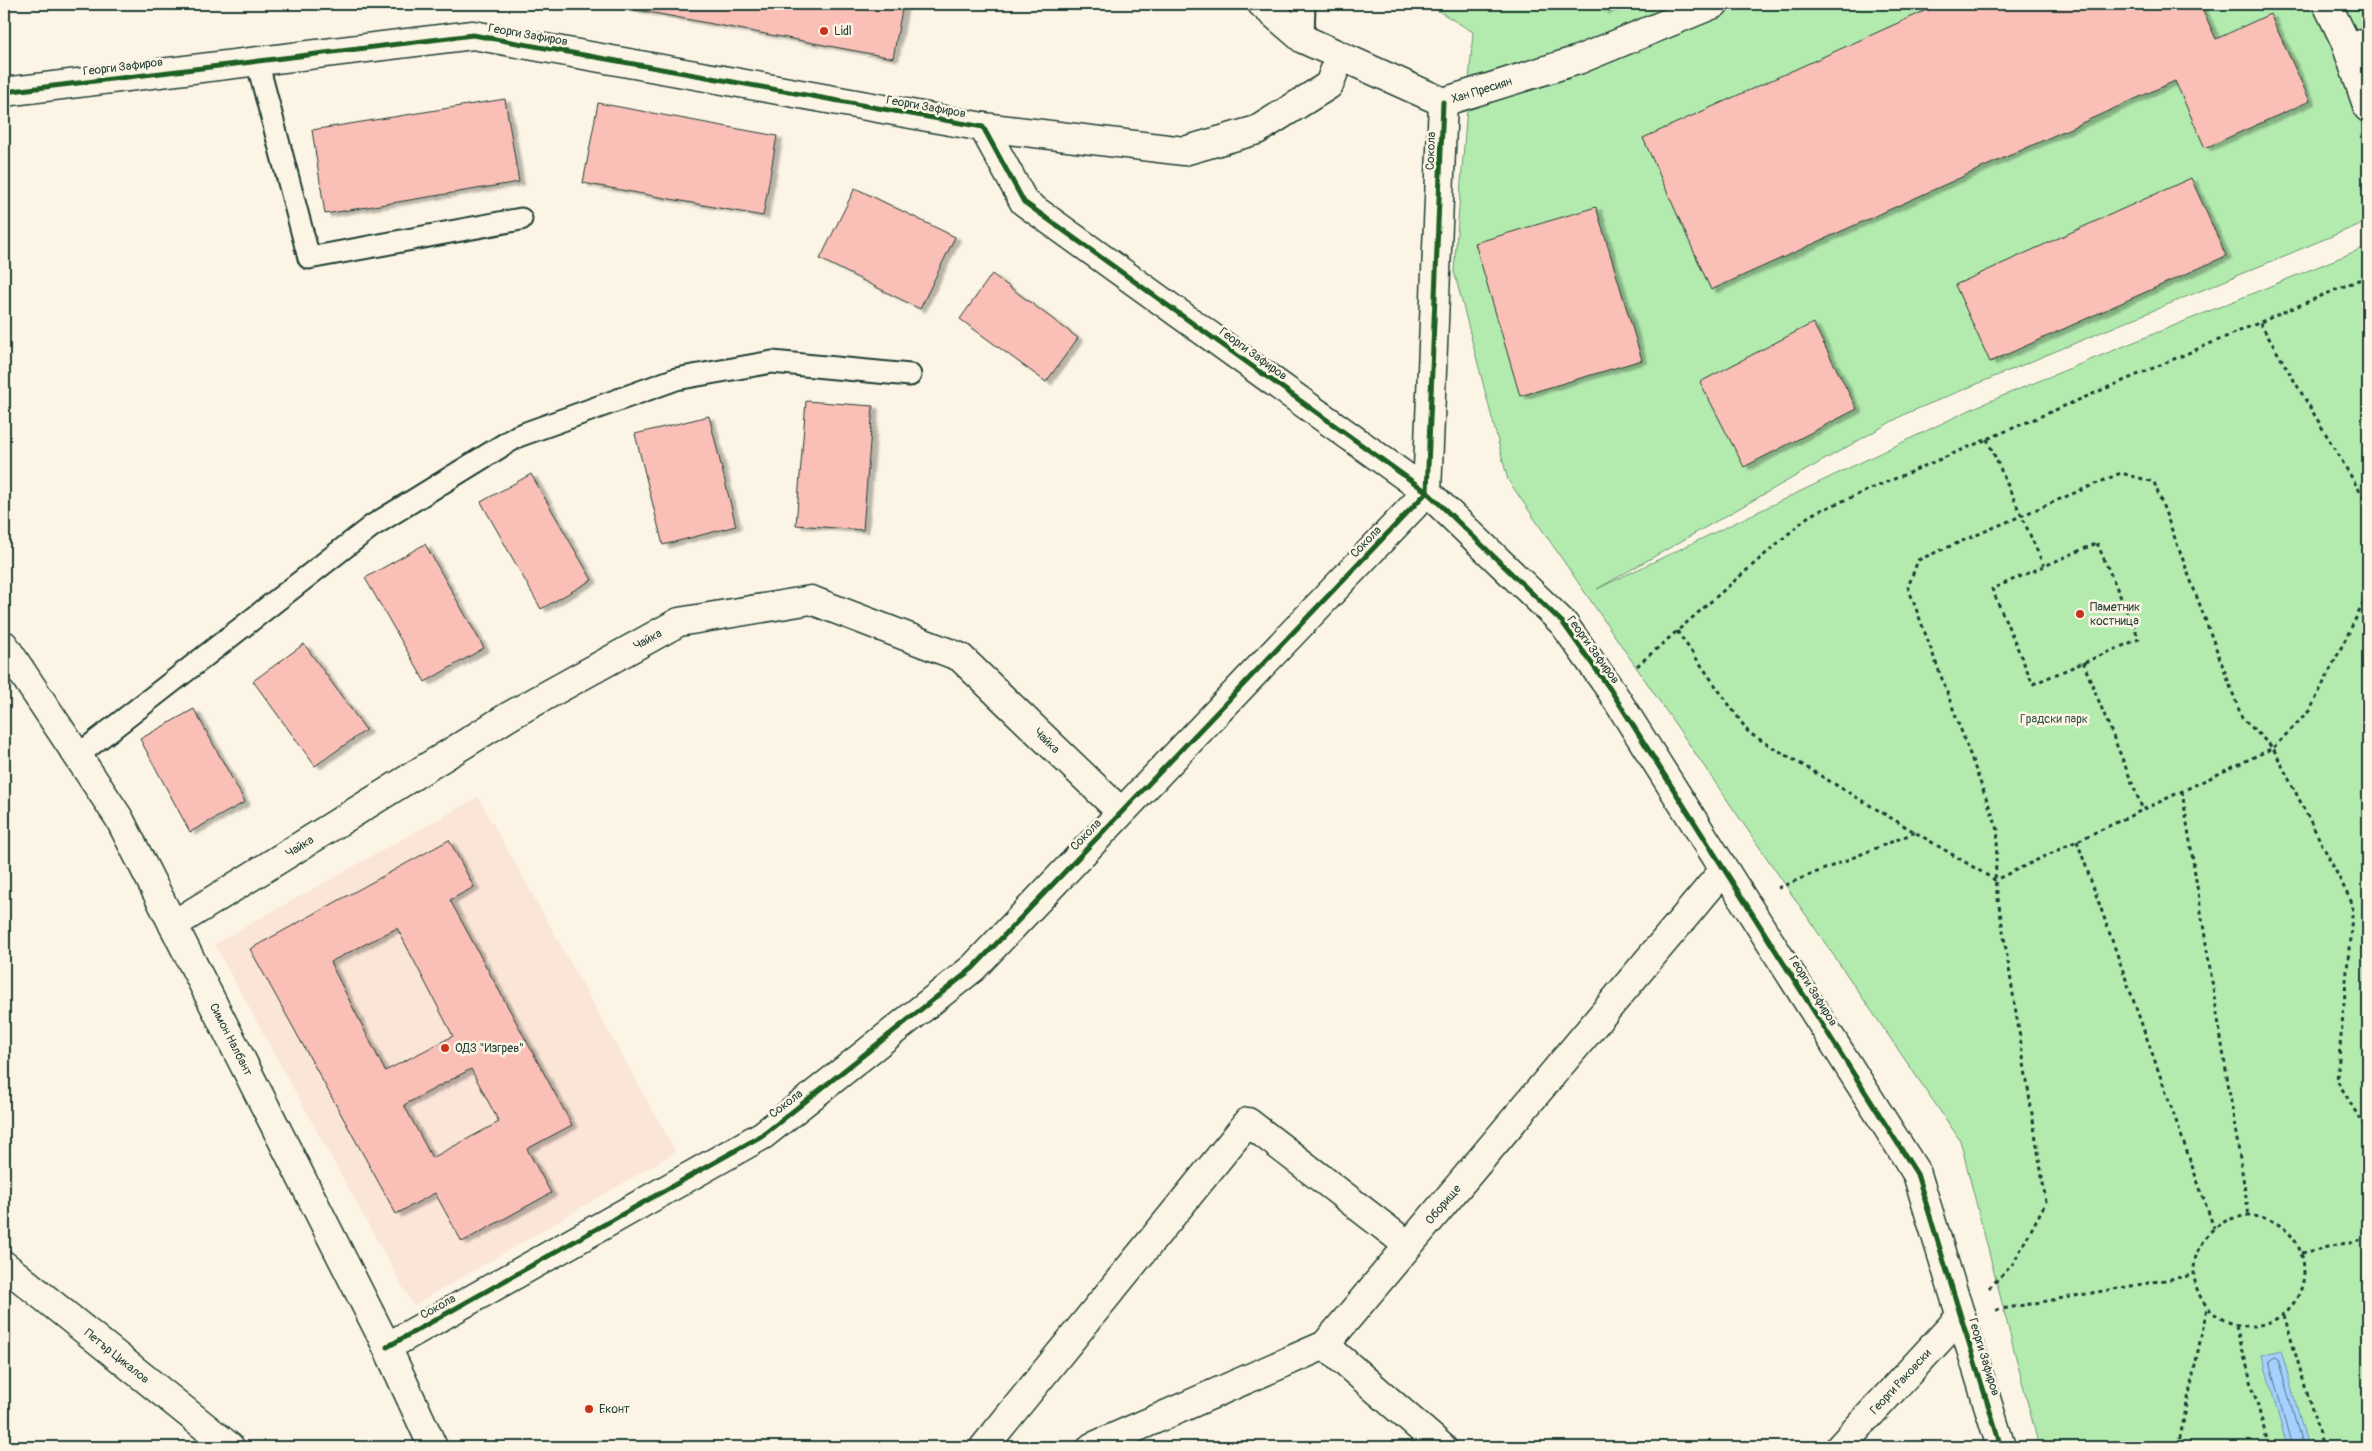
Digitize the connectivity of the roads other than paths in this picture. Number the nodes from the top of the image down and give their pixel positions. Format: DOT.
graph roads {
  1 [pos="1262,4"];
  2 [pos="1304,4"];
  3 [pos="1714,4"];
  4 [pos="2327,4"];
  5 [pos="1303,39"];
  6 [pos="2357,40"];
  7 [pos="1340,56"];
  8 [pos="257,61"];
  9 [pos="4,92"];
  10 [pos="1443,102"];
  11 [pos="2368,108"];
  12 [pos="983,127"];
  13 [pos="521,219"];
  14 [pos="910,375"];
  15 [pos="1427,492"];
  16 [pos="4,645"];
  17 [pos="77,756"];
  18 [pos="1121,812"];
  19 [pos="1724,870"];
  20 [pos="174,925"];
  21 [pos="1408,1245"];
  22 [pos="4,1265"];
  23 [pos="1961,1316"];
  24 [pos="1325,1344"];
  25 [pos="387,1347"];
  26 [pos="230,1447"];
  27 [pos="433,1447"];
  28 [pos="984,1447"];
  29 [pos="1092,1447"];
  30 [pos="1442,1447"];
  31 [pos="1840,1447"];
  32 [pos="2001,1447"];
  1 -- 5 [label="street, Хан Пресиян"];
  2 -- 5 [label="lane"];
  3 -- 10 [label="street, Хан Пресиян"];
  4 -- 6 [label="street"];
  5 -- 7 [label="street, Хан Пресиян"];
  6 -- 11 [label="street"];
  7 -- 10 [label="street, Хан Пресиян"];
  7 -- 12 [label="street"];
  8 -- 9 [label="street, Георги Зафиров"];
  8 -- 12 [label="street, Георги Зафиров"];
  8 -- 13 [label="lane"];
  10 -- 15 [label="street, Сокола"];
  12 -- 15 [label="street, Георги Зафиров"];
  14 -- 17 [label="lane"];
  15 -- 18 [label="street, Сокола"];
  15 -- 19 [label="street, Георги Зафиров"];
  16 -- 17 [label="street, Симон Налбант"];
  17 -- 20 [label="street, Симон Налбант"];
  18 -- 20 [label="street, Чайка"];
  18 -- 25 [label="street, Сокола"];
  19 -- 21 [label="street, Оборище"];
  19 -- 23 [label="street, Георги Зафиров"];
  20 -- 25 [label="street, Симон Налбант"];
  21 -- 24 [label="street, Оборище"];
  21 -- 28 [label="street"];
  22 -- 26 [label="street, Петър Цикалов"];
  23 -- 31 [label="street, Георги Раковски"];
  23 -- 32 [label="street, Георги Зафиров"];
  24 -- 29 [label="street, Оборище"];
  24 -- 30 [label="street"];
  25 -- 27 [label="street, Симон Налбант"];
}
